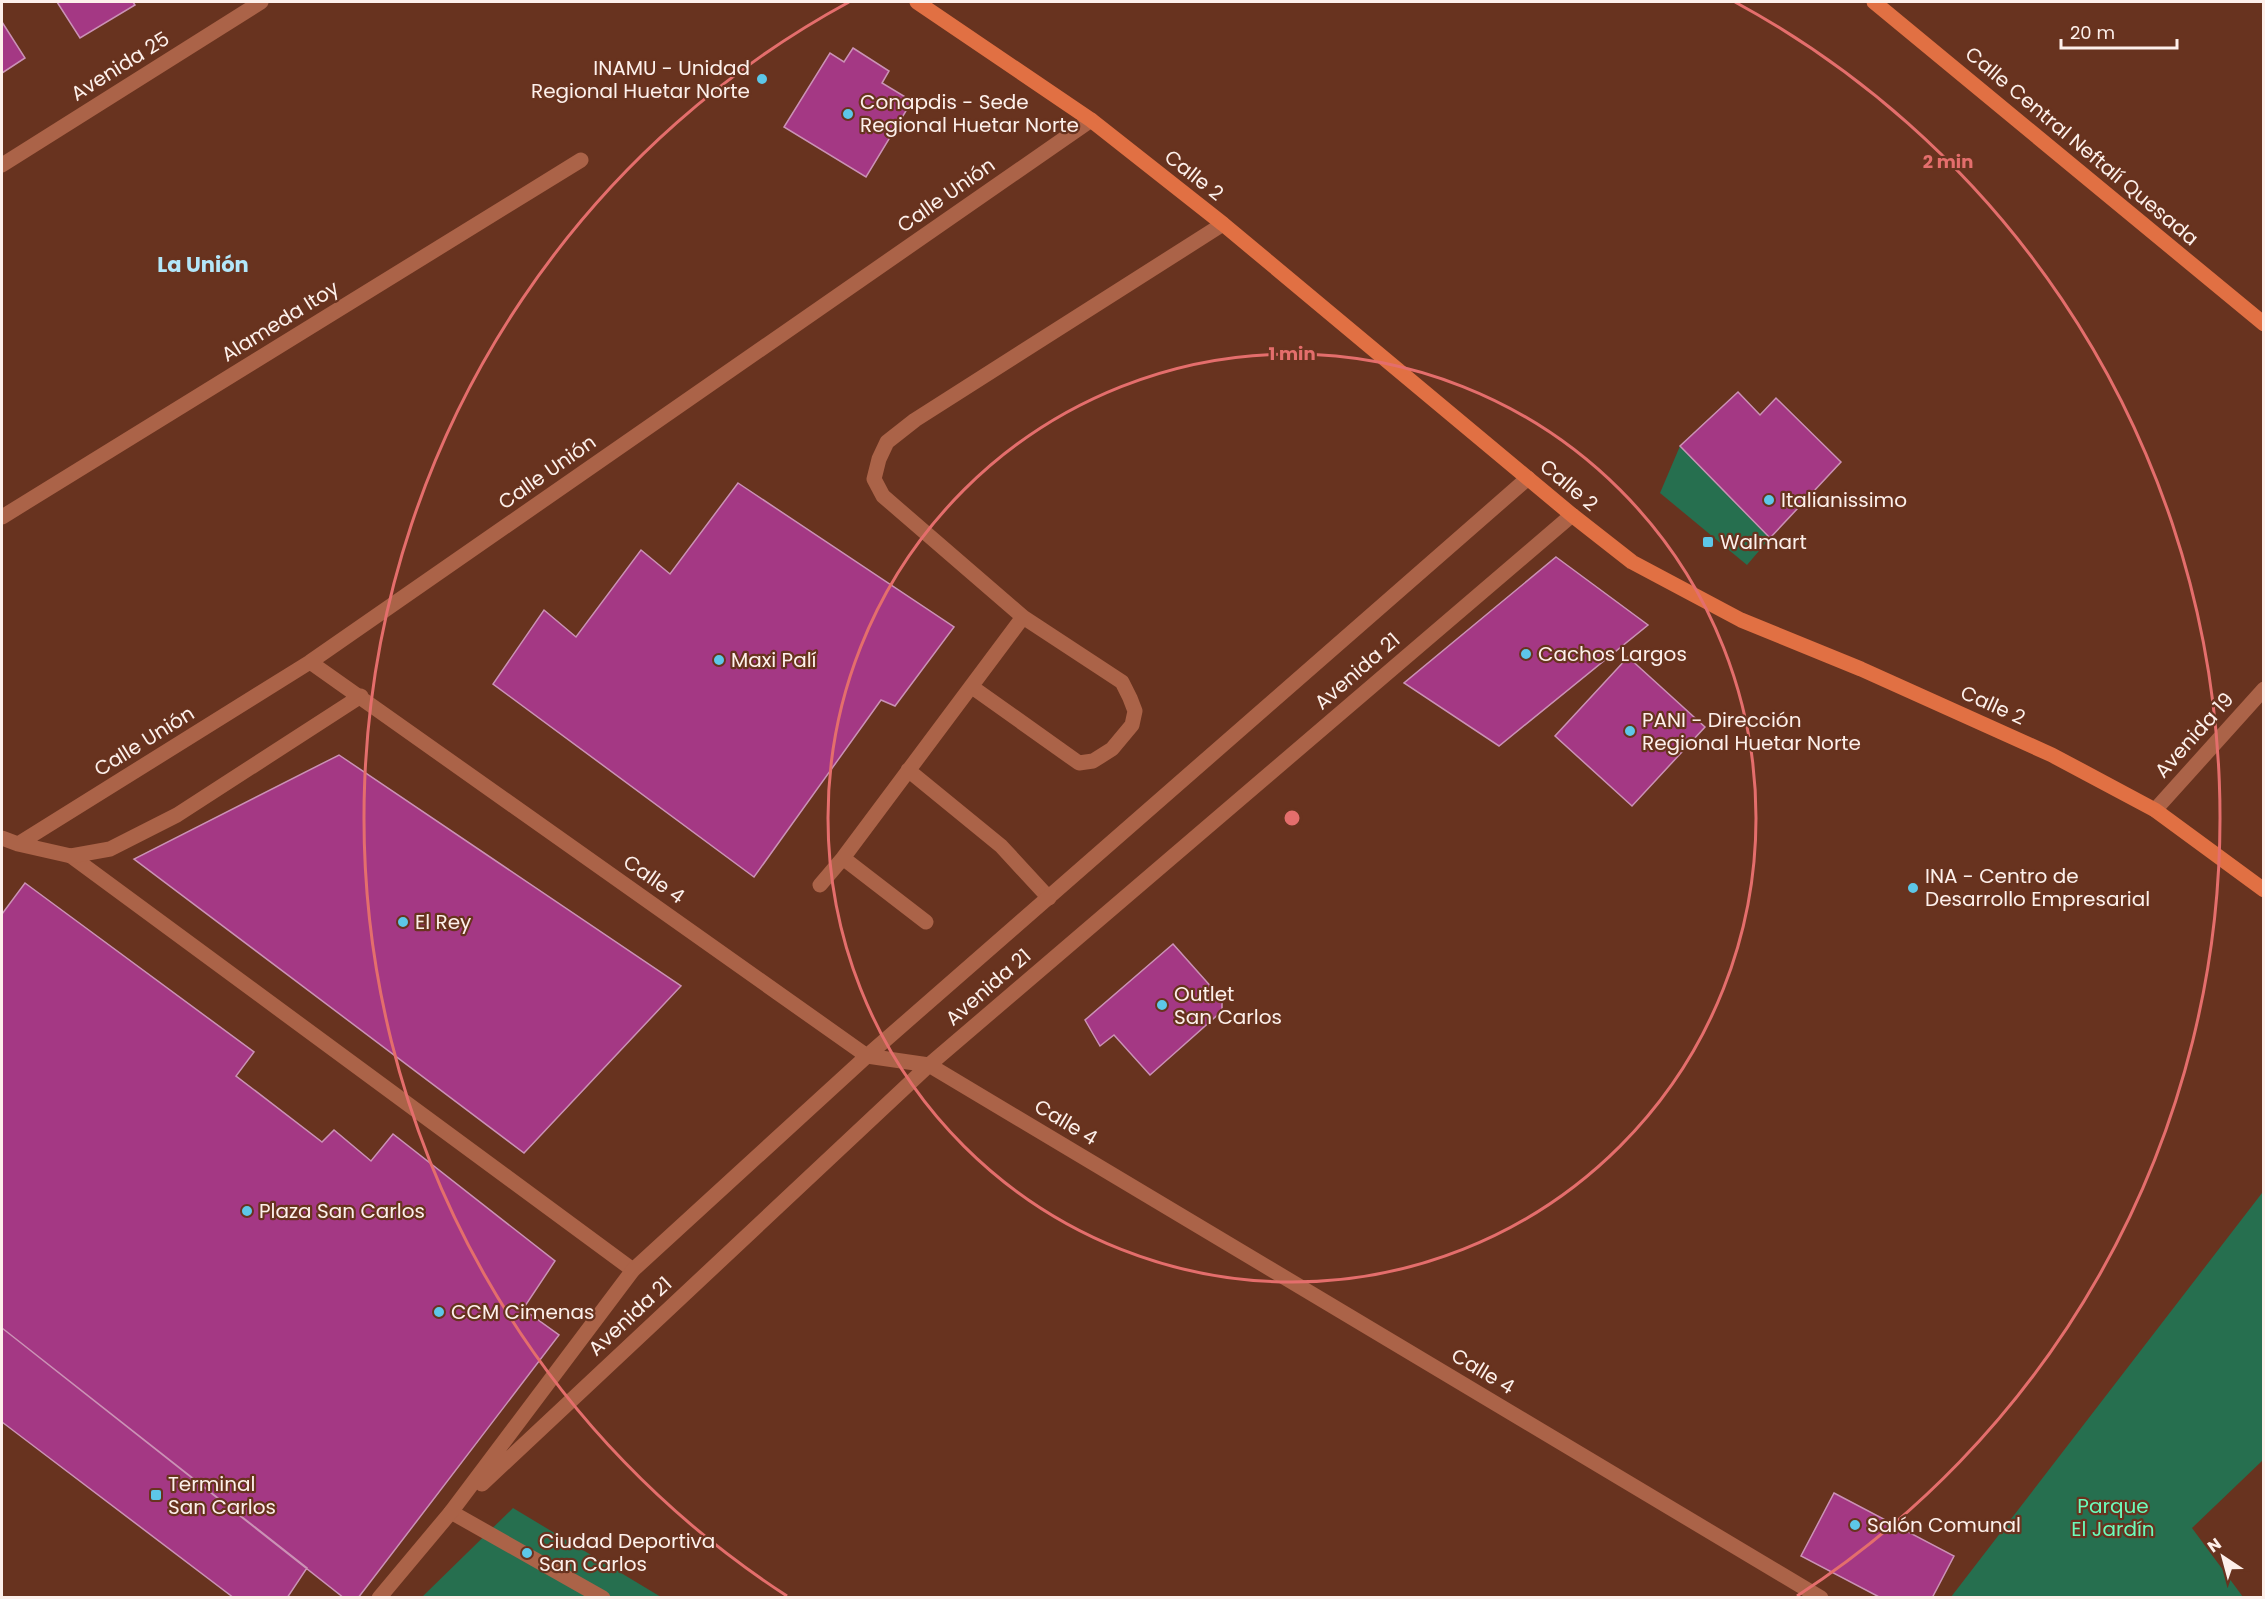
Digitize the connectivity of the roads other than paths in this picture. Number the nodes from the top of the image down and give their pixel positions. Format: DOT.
graph roads {
  1 [pos="261,2"];
  2 [pos="917,2"];
  3 [pos="1874,2"];
  4 [pos="1091,120"];
  5 [pos="581,160"];
  6 [pos="2,165"];
  7 [pos="1223,224"];
  8 [pos="2264,324"];
  9 [pos="1528,478"];
  10 [pos="1572,515"];
  11 [pos="2,517"];
  12 [pos="1023,617"];
  13 [pos="310,662"];
  14 [pos="972,687"];
  15 [pos="2264,689"];
  16 [pos="361,696"];
  17 [pos="908,770"];
  18 [pos="2155,810"];
  19 [pos="2,838"];
  20 [pos="18,844"];
  21 [pos="71,856"];
  22 [pos="843,858"];
  23 [pos="820,885"];
  24 [pos="2264,890"];
  25 [pos="1048,898"];
  26 [pos="926,922"];
  27 [pos="867,1056"];
  28 [pos="929,1065"];
  29 [pos="633,1270"];
  30 [pos="451,1512"];
  31 [pos="379,1598"];
  32 [pos="603,1598"];
  33 [pos="1821,1598"];
  1 -- 6 [label="street, Avenida 25"];
  2 -- 4 [label="main road, Calle 2"];
  3 -- 8 [label="main road, Calle Central Neftalí Quesada"];
  4 -- 7 [label="main road, Calle 2"];
  4 -- 13 [label="street, Calle Unión"];
  5 -- 11 [label="street, Alameda Itoy"];
  7 -- 9 [label="main road, Calle 2"];
  7 -- 12 [label="street"];
  9 -- 10 [label="main road, Calle 2"];
  9 -- 25 [label="street, Avenida 21"];
  10 -- 18 [label="main road, Calle 2"];
  10 -- 28 [label="street, Avenida 21"];
  12 -- 14 [label="street"];
  12 -- 14 [label="street"];
  13 -- 16 [label="street, Calle 4"];
  13 -- 20 [label="street, Calle Unión"];
  14 -- 17 [label="street"];
  15 -- 18 [label="street, Avenida 19"];
  16 -- 21 [label="street"];
  16 -- 27 [label="street, Calle 4"];
  17 -- 22 [label="street"];
  17 -- 25 [label="street"];
  18 -- 24 [label="main road, Calle 2"];
  19 -- 20 [label="street"];
  20 -- 21 [label="street"];
  21 -- 29 [label="street"];
  22 -- 23 [label="street"];
  22 -- 26 [label="street"];
  25 -- 27 [label="street, Avenida 21"];
  27 -- 28 [label="street, Calle 4"];
  27 -- 29 [label="street, Avenida 21"];
  28 -- 30 [label="street, Avenida 21"];
  28 -- 33 [label="street, Calle 4"];
  29 -- 30 [label="street, Avenida 21"];
  30 -- 31 [label="street, Avenida 21"];
  30 -- 32 [label="street"];
}
